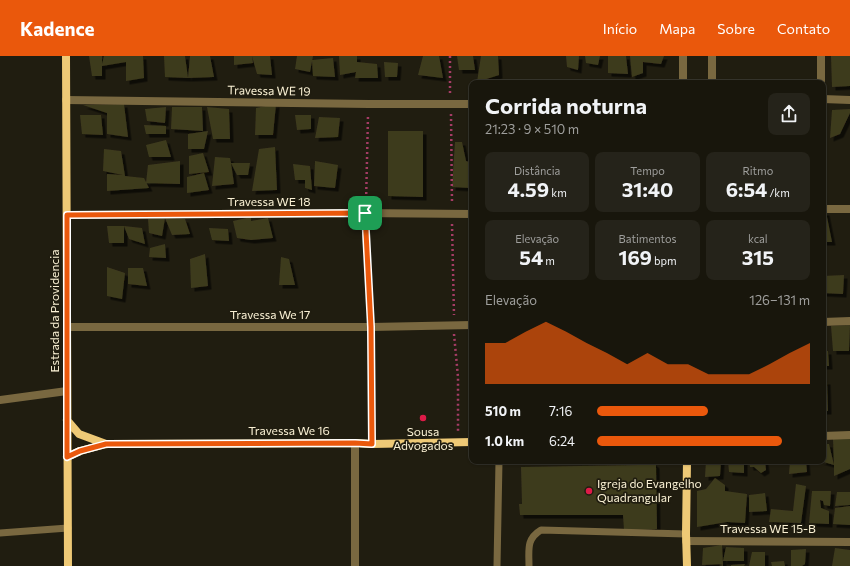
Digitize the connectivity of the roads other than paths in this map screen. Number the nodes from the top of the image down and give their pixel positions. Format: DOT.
graph roads {
  1 [pos="66,56"];
  2 [pos="683,56"];
  3 [pos="712,56"];
  4 [pos="821,56"];
  5 [pos="683,80"];
  6 [pos="712,80"];
  7 [pos="821,80"];
  8 [pos="826,99"];
  9 [pos="66,100"];
  10 [pos="850,100"];
  11 [pos="469,104"];
  12 [pos="826,209"];
  13 [pos="850,209"];
  14 [pos="469,214"];
  15 [pos="67,215"];
  16 [pos="826,322"];
  17 [pos="850,322"];
  18 [pos="469,325"];
  19 [pos="68,327"];
  20 [pos="67,391"];
  21 [pos="0,400"];
  22 [pos="67,420"];
  23 [pos="850,435"];
  24 [pos="826,436"];
  25 [pos="469,442"];
  26 [pos="355,443"];
  27 [pos="106,444"];
  28 [pos="67,457"];
  29 [pos="499,464"];
  30 [pos="687,464"];
  31 [pos="68,528"];
  32 [pos="0,533"];
  33 [pos="686,537"];
  34 [pos="850,542"];
  35 [pos="68,566"];
  36 [pos="355,566"];
  37 [pos="497,566"];
  38 [pos="529,566"];
  39 [pos="687,566"];
  1 -- 9 [label="main road, Estrada da Providencia"];
  2 -- 5 [label="street"];
  3 -- 6 [label="street"];
  4 -- 7 [label="street"];
  8 -- 10 [label="street"];
  9 -- 11 [label="street, Travessa WE 19"];
  9 -- 15 [label="main road, Estrada da Providencia"];
  12 -- 13 [label="street"];
  14 -- 15 [label="street, Travessa WE 18"];
  15 -- 19 [label="main road, Estrada da Providencia"];
  16 -- 17 [label="street"];
  18 -- 19 [label="street, Travessa We 17"];
  19 -- 20 [label="main road, Estrada da Providencia"];
  20 -- 21 [label="street"];
  20 -- 22 [label="main road, Estrada da Providencia"];
  22 -- 27 [label="main road"];
  22 -- 28 [label="main road, Estrada da Providencia"];
  23 -- 24 [label="street"];
  25 -- 26 [label="main road, Travessa We 16"];
  26 -- 27 [label="main road, Travessa We 16"];
  26 -- 36 [label="street"];
  27 -- 28 [label="main road"];
  28 -- 31 [label="main road, Estrada da Providencia"];
  29 -- 37 [label="lane"];
  30 -- 33 [label="main road"];
  31 -- 32 [label="lane"];
  31 -- 35 [label="main road, Estrada da Providencia"];
  33 -- 34 [label="street, Travessa WE 15-B"];
  33 -- 38 [label="lane"];
  33 -- 39 [label="main road"];
}
